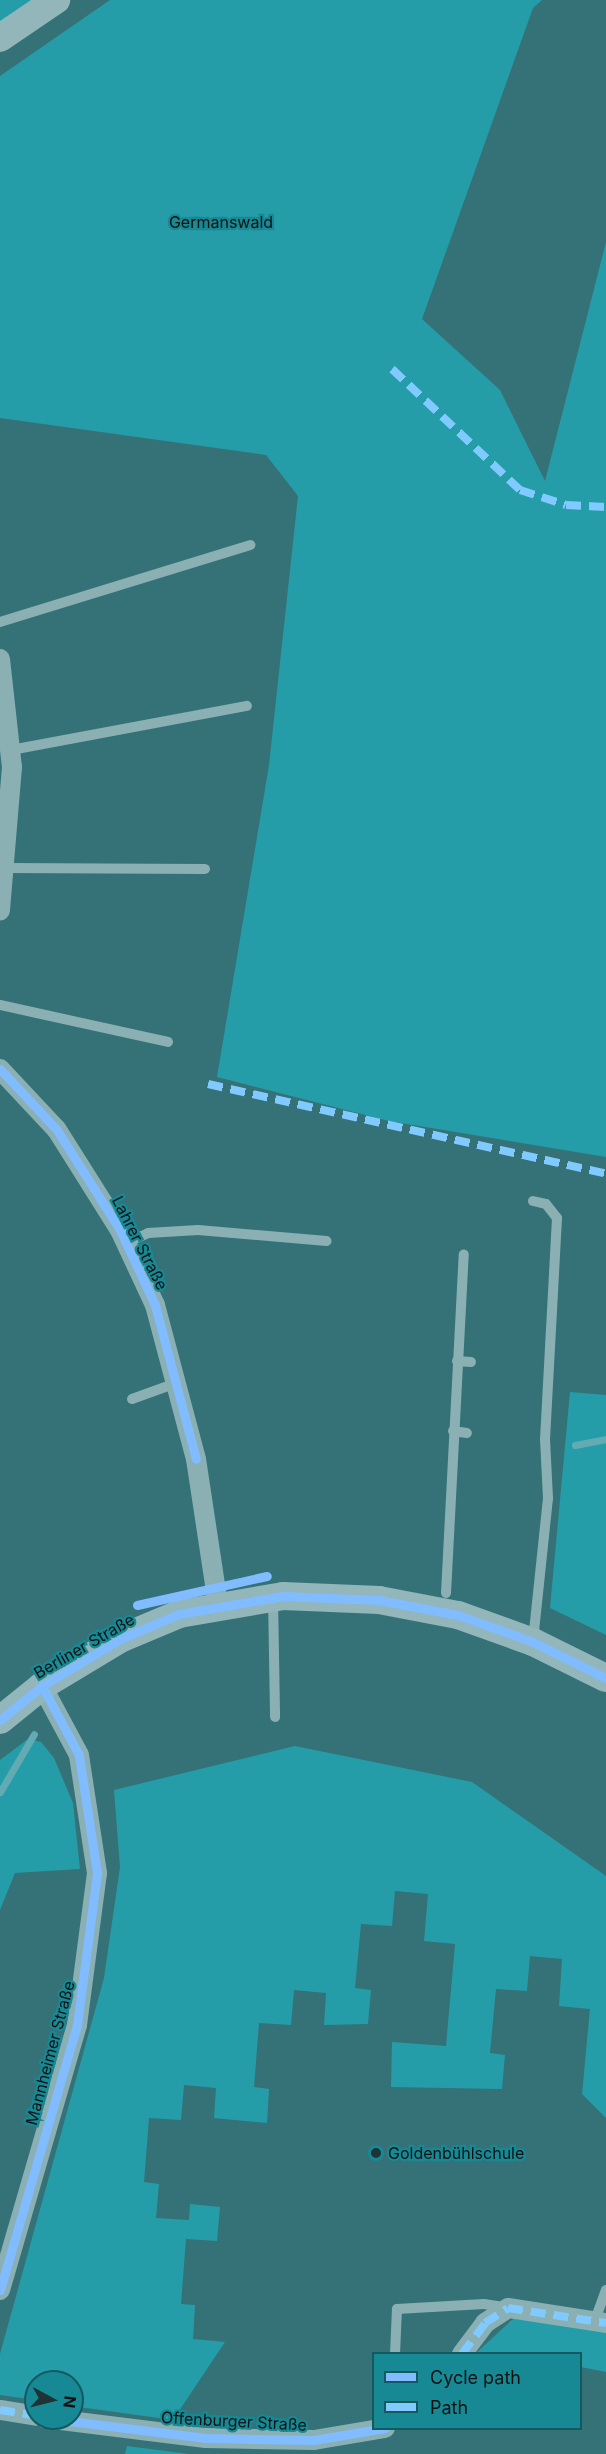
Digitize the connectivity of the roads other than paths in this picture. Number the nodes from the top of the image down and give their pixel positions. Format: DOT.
graph roads {
  1 [pos="56,0"];
  2 [pos="0,38"];
  3 [pos="250,545"];
  4 [pos="0,622"];
  5 [pos="0,659"];
  6 [pos="247,706"];
  7 [pos="8,761"];
  8 [pos="6,868"];
  9 [pos="205,869"];
  10 [pos="0,910"];
  11 [pos="0,1005"];
  12 [pos="168,1042"];
  13 [pos="0,1069"];
  14 [pos="532,1202"];
  15 [pos="327,1241"];
  16 [pos="126,1243"];
  17 [pos="464,1254"];
  18 [pos="460,1303"];
  19 [pos="472,1304"];
  20 [pos="457,1361"];
  21 [pos="471,1362"];
  22 [pos="180,1382"];
  23 [pos="132,1399"];
  24 [pos="453,1431"];
  25 [pos="467,1433"];
  26 [pos="445,1547"];
  27 [pos="457,1548"];
  28 [pos="446,1593"];
  29 [pos="273,1598"];
  30 [pos="218,1605"];
  31 [pos="533,1641"];
  32 [pos="606,1678"];
  33 [pos="42,1686"];
  34 [pos="275,1717"];
  35 [pos="0,1720"];
  36 [pos="0,2290"];
  37 [pos="606,2290"];
  38 [pos="508,2308"];
  39 [pos="601,2321"];
  40 [pos="395,2352"];
  41 [pos="463,2352"];
  42 [pos="0,2410"];
  43 [pos="24,2414"];
  44 [pos="84,2423"];
  45 [pos="373,2430"];
  1 -- 2 [label="street"];
  3 -- 4 [label="lane"];
  5 -- 7 [label="street"];
  6 -- 7 [label="lane"];
  7 -- 8 [label="street"];
  8 -- 9 [label="lane"];
  8 -- 10 [label="street"];
  11 -- 12 [label="lane"];
  13 -- 16 [label="street, Lahrer Straße"];
  14 -- 31 [label="lane"];
  15 -- 16 [label="lane"];
  16 -- 22 [label="street, Lahrer Straße"];
  17 -- 18 [label="lane"];
  18 -- 19 [label="lane"];
  18 -- 20 [label="lane"];
  20 -- 21 [label="lane"];
  20 -- 24 [label="lane"];
  22 -- 23 [label="lane"];
  22 -- 30 [label="street, Lahrer Straße"];
  24 -- 25 [label="lane"];
  24 -- 26 [label="lane"];
  26 -- 27 [label="lane"];
  26 -- 28 [label="lane"];
  29 -- 30 [label="street, Berliner Straße"];
  29 -- 31 [label="street, Berliner Straße"];
  29 -- 34 [label="lane"];
  30 -- 33 [label="street, Berliner Straße"];
  31 -- 32 [label="street, Berliner Straße"];
  33 -- 35 [label="street, Berliner Straße"];
  33 -- 36 [label="street, Mannheimer Straße"];
  37 -- 39 [label="lane"];
  38 -- 39 [label="street"];
  38 -- 40 [label="lane"];
  38 -- 41 [label="street"];
  42 -- 43 [label="street"];
  44 -- 45 [label="street, Offenburger Straße"];
}
